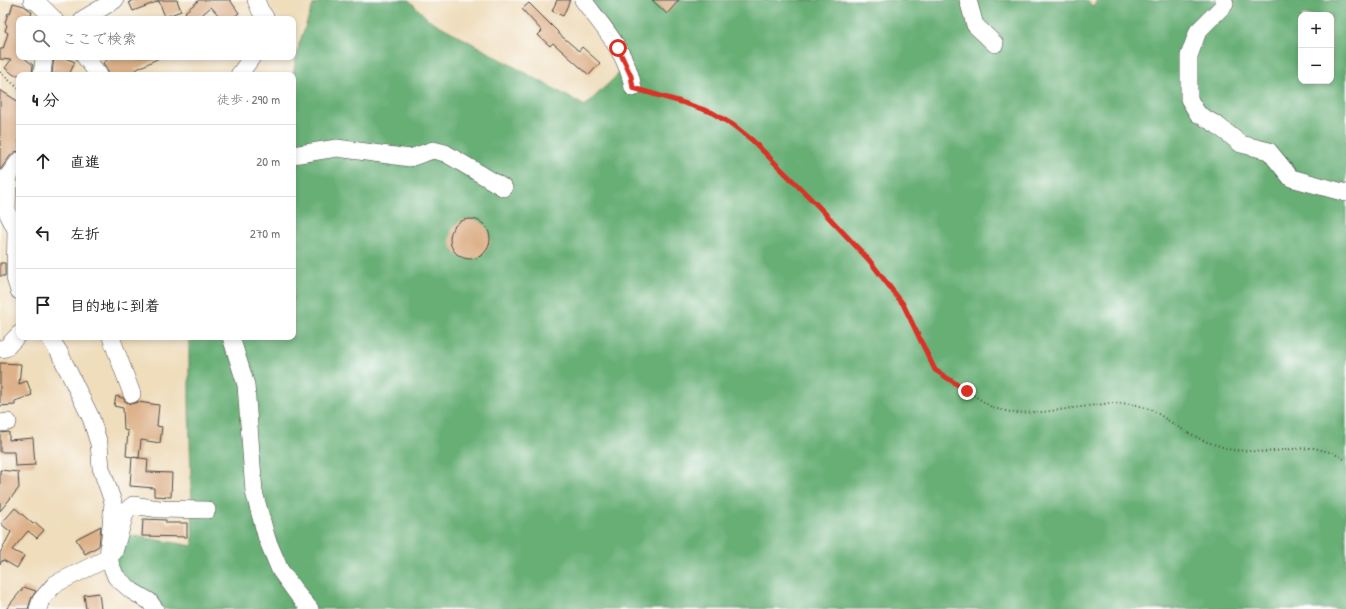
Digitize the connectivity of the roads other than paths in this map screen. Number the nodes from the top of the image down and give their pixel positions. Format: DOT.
graph roads {
  1 [pos="32,0"];
  2 [pos="115,0"];
  3 [pos="256,0"];
  4 [pos="583,0"];
  5 [pos="968,0"];
  6 [pos="1224,0"];
  7 [pos="51,16"];
  8 [pos="88,16"];
  9 [pos="265,16"];
  10 [pos="995,44"];
  11 [pos="44,60"];
  12 [pos="88,60"];
  13 [pos="250,60"];
  14 [pos="42,72"];
  15 [pos="97,72"];
  16 [pos="241,72"];
  17 [pos="633,88"];
  18 [pos="296,155"];
  19 [pos="16,165"];
  20 [pos="504,188"];
  21 [pos="1346,193"];
  22 [pos="16,230"];
  23 [pos="16,230"];
  24 [pos="16,281"];
  25 [pos="16,337"];
  26 [pos="51,340"];
  27 [pos="112,340"];
  28 [pos="232,340"];
  29 [pos="0,349"];
  30 [pos="132,394"];
  31 [pos="207,510"];
  32 [pos="108,558"];
  33 [pos="38,609"];
  34 [pos="155,609"];
  35 [pos="310,609"];
  1 -- 7 [label="street"];
  2 -- 8 [label="street"];
  3 -- 9 [label="street"];
  4 -- 17 [label="street"];
  5 -- 10 [label="street"];
  6 -- 21 [label="street"];
  11 -- 14 [label="street"];
  12 -- 15 [label="street"];
  13 -- 16 [label="street"];
  18 -- 20 [label="street"];
  19 -- 23 [label="street"];
  22 -- 24 [label="street"];
  25 -- 29 [label="street"];
  26 -- 32 [label="street"];
  27 -- 30 [label="street"];
  28 -- 35 [label="street"];
  31 -- 32 [label="street"];
  32 -- 33 [label="street"];
  32 -- 34 [label="street"];
}
